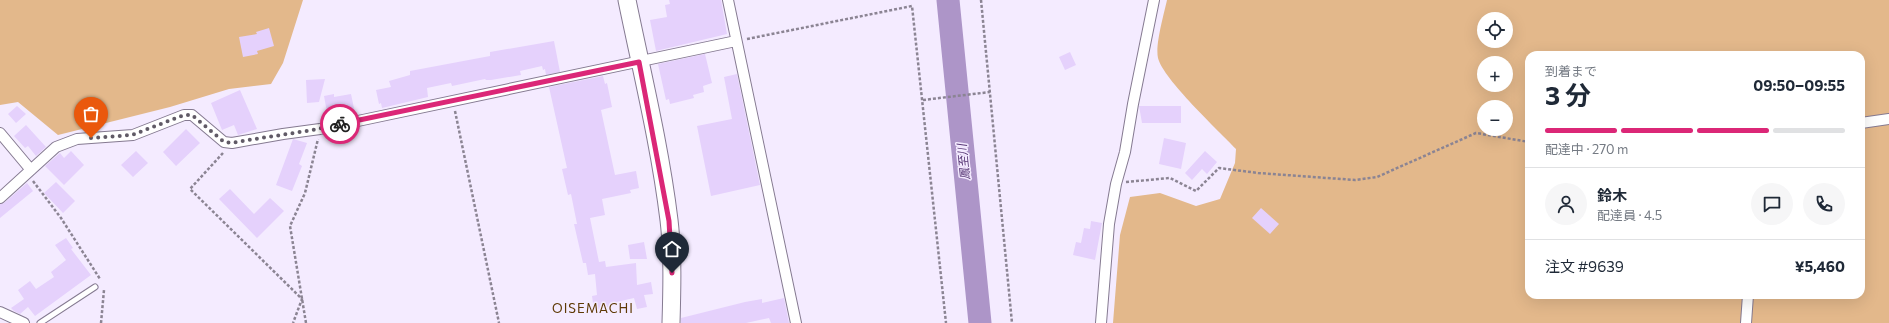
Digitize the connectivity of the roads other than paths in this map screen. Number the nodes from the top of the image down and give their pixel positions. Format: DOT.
graph roads {
  1 [pos="627,0"];
  2 [pos="728,0"];
  3 [pos="1154,0"];
  4 [pos="736,41"];
  5 [pos="639,62"];
  6 [pos="1889,119"];
  7 [pos="1865,122"];
  8 [pos="0,133"];
  9 [pos="29,172"];
  10 [pos="0,198"];
  11 [pos="95,287"];
  12 [pos="1748,299"];
  13 [pos="0,312"];
  14 [pos="24,323"];
  15 [pos="40,323"];
  16 [pos="671,323"];
  17 [pos="796,323"];
  18 [pos="1101,323"];
  19 [pos="1746,323"];
  1 -- 5 [label="highway"];
  2 -- 4 [label="street"];
  3 -- 18 [label="street"];
  4 -- 5 [label="street"];
  4 -- 17 [label="street"];
  5 -- 9 [label="street"];
  5 -- 16 [label="highway"];
  6 -- 7 [label="street"];
  8 -- 9 [label="street"];
  9 -- 10 [label="street"];
  11 -- 15 [label="lane"];
  12 -- 19 [label="street"];
  13 -- 14 [label="street"];
}
